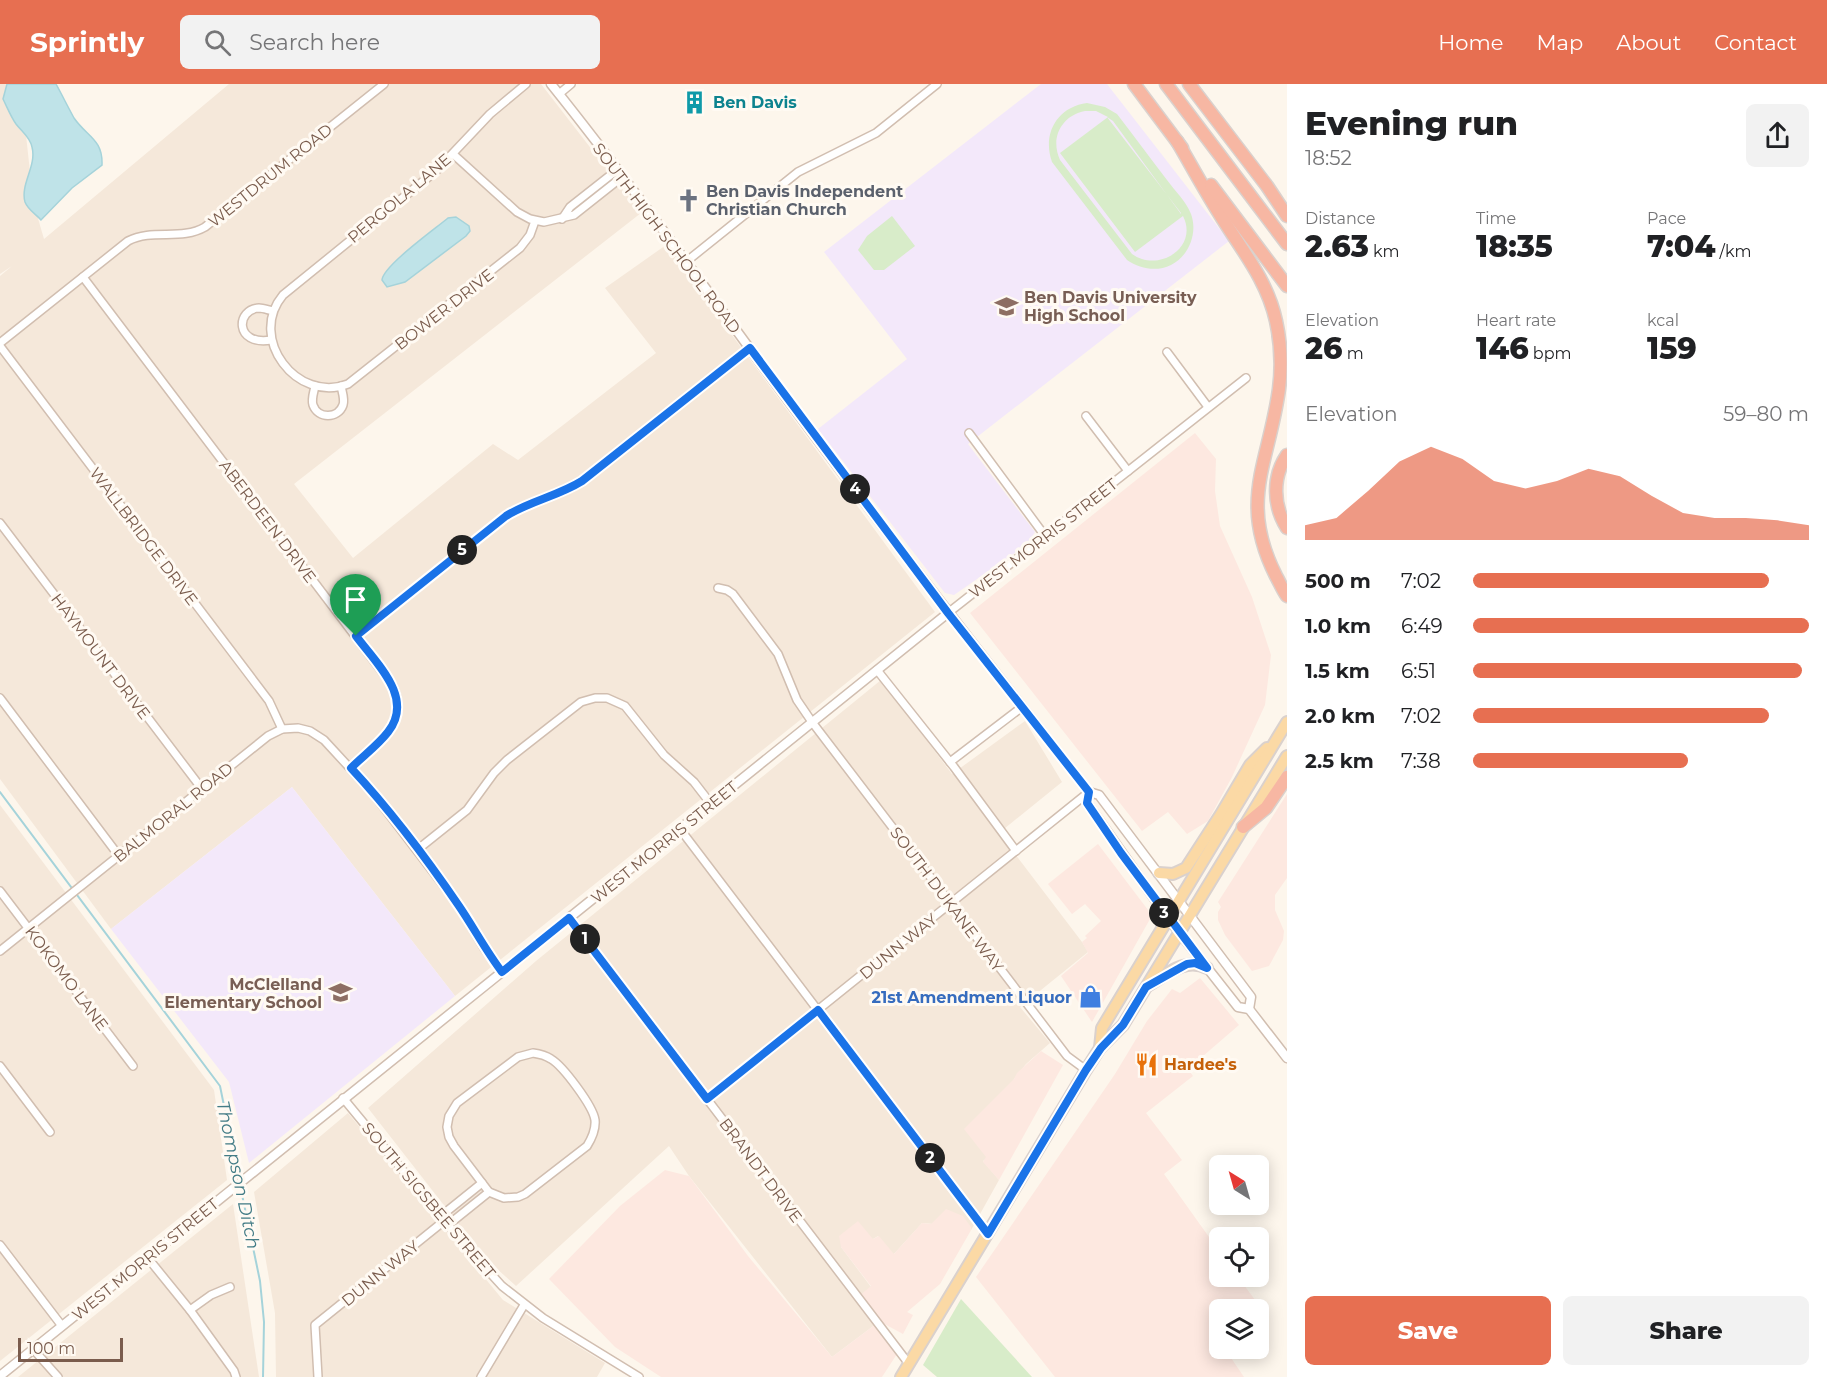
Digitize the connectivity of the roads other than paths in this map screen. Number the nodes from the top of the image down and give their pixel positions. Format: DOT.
graph roads {
  1 [pos="384,84"];
  2 [pos="526,84"];
  3 [pos="551,84"];
  4 [pos="572,84"];
  5 [pos="937,84"];
  6 [pos="1134,84"];
  7 [pos="1166,84"];
  8 [pos="1189,84"];
  9 [pos="559,94"];
  10 [pos="1177,141"];
  11 [pos="453,154"];
  12 [pos="619,173"];
  13 [pos="1267,186"];
  14 [pos="1287,206"];
  15 [pos="1287,216"];
  16 [pos="535,220"];
  17 [pos="1287,244"];
  18 [pos="687,261"];
  19 [pos="83,277"];
  20 [pos="1287,286"];
  21 [pos="273,311"];
  22 [pos="271,340"];
  23 [pos="0,345"];
  24 [pos="750,348"];
  25 [pos="1167,352"];
  26 [pos="1246,378"];
  27 [pos="315,386"];
  28 [pos="341,386"];
  29 [pos="1208,407"];
  30 [pos="1086,416"];
  31 [pos="969,433"];
  32 [pos="1287,455"];
  33 [pos="1128,471"];
  34 [pos="0,523"];
  35 [pos="1287,528"];
  36 [pos="1045,536"];
  37 [pos="1276,576"];
  38 [pos="1287,587"];
  39 [pos="718,588"];
  40 [pos="1287,596"];
  41 [pos="948,613"];
  42 [pos="356,636"];
  43 [pos="877,670"];
  44 [pos="0,698"];
  45 [pos="1022,706"];
  46 [pos="812,722"];
  47 [pos="1287,722"];
  48 [pos="282,729"];
  49 [pos="1278,738"];
  50 [pos="1287,756"];
  51 [pos="950,762"];
  52 [pos="351,768"];
  53 [pos="1287,777"];
  54 [pos="202,789"];
  55 [pos="1089,792"];
  56 [pos="711,804"];
  57 [pos="1243,827"];
  58 [pos="680,829"];
  59 [pos="417,850"];
  60 [pos="1016,851"];
  61 [pos="119,856"];
  62 [pos="1159,873"];
  63 [pos="0,891"];
  64 [pos="1179,900"];
  65 [pos="951,904"];
  66 [pos="1190,915"];
  67 [pos="569,918"];
  68 [pos="1168,918"];
  69 [pos="28,928"];
  70 [pos="1179,932"];
  71 [pos="0,951"];
  72 [pos="1207,968"];
  73 [pos="502,972"];
  74 [pos="1146,987"];
  75 [pos="1249,1009"];
  76 [pos="818,1010"];
  77 [pos="1101,1048"];
  78 [pos="1286,1055"];
  79 [pos="0,1066"];
  80 [pos="134,1066"];
  81 [pos="1086,1070"];
  82 [pos="343,1098"];
  83 [pos="707,1099"];
  84 [pos="50,1132"];
  85 [pos="482,1183"];
  86 [pos="489,1192"];
  87 [pos="444,1221"];
  88 [pos="988,1234"];
  89 [pos="0,1245"];
  90 [pos="147,1257"];
  91 [pos="230,1287"];
  92 [pos="524,1305"];
  93 [pos="190,1310"];
  94 [pos="62,1326"];
  95 [pos="33,1349"];
  96 [pos="909,1364"];
  97 [pos="0,1376"];
  98 [pos="57,1377"];
  99 [pos="236,1377"];
  100 [pos="318,1377"];
  101 [pos="481,1377"];
  102 [pos="639,1377"];
  103 [pos="901,1377"];
  1 -- 19 [label="street, WESTDRUM ROAD"];
  2 -- 11 [label="street, PERGOLA LANE"];
  3 -- 9 [label="street, SOUTH HIGH SCHOOL ROAD"];
  4 -- 9 [label="street"];
  5 -- 18 [label="street"];
  6 -- 10 [label="highway"];
  7 -- 17 [label="highway"];
  8 -- 13 [label="highway"];
  9 -- 12 [label="street, SOUTH HIGH SCHOOL ROAD"];
  10 -- 20 [label="highway"];
  10 -- 37 [label="highway"];
  11 -- 16 [label="street"];
  11 -- 21 [label="street, PERGOLA LANE"];
  12 -- 16 [label="street"];
  12 -- 18 [label="street, SOUTH HIGH SCHOOL ROAD"];
  13 -- 14 [label="highway"];
  13 -- 15 [label="highway"];
  16 -- 28 [label="street, BOWER DRIVE"];
  18 -- 24 [label="street, SOUTH HIGH SCHOOL ROAD"];
  19 -- 23 [label="street, WESTDRUM ROAD"];
  19 -- 42 [label="street, ABERDEEN DRIVE"];
  21 -- 22 [label="street"];
  21 -- 22 [label="street"];
  22 -- 27 [label="street"];
  23 -- 48 [label="street, WALLBRIDGE DRIVE"];
  24 -- 41 [label="street, SOUTH HIGH SCHOOL ROAD"];
  24 -- 42 [label="street"];
  25 -- 29 [label="street"];
  26 -- 29 [label="street, WEST MORRIS STREET"];
  27 -- 28 [label="street"];
  27 -- 28 [label="street"];
  29 -- 33 [label="street, WEST MORRIS STREET"];
  30 -- 33 [label="street"];
  31 -- 36 [label="street"];
  32 -- 35 [label="highway"];
  33 -- 36 [label="street, WEST MORRIS STREET"];
  34 -- 54 [label="street, HAYMOUNT DRIVE"];
  36 -- 41 [label="street, WEST MORRIS STREET"];
  37 -- 38 [label="highway"];
  37 -- 40 [label="highway"];
  39 -- 46 [label="street, SOUTH DUKANE WAY"];
  41 -- 43 [label="street, WEST MORRIS STREET"];
  41 -- 45 [label="street, SOUTH HIGH SCHOOL ROAD"];
  42 -- 52 [label="street, ABERDEEN DRIVE"];
  43 -- 46 [label="street, WEST MORRIS STREET"];
  43 -- 51 [label="street"];
  44 -- 61 [label="street"];
  45 -- 51 [label="street"];
  45 -- 55 [label="street, SOUTH HIGH SCHOOL ROAD"];
  46 -- 56 [label="street, WEST MORRIS STREET"];
  46 -- 65 [label="street, SOUTH DUKANE WAY"];
  47 -- 49 [label="main road"];
  48 -- 52 [label="street"];
  48 -- 54 [label="street, BALMORAL ROAD"];
  49 -- 62 [label="main road"];
  49 -- 64 [label="main road"];
  50 -- 57 [label="main road"];
  51 -- 60 [label="street"];
  52 -- 59 [label="street"];
  53 -- 57 [label="highway"];
  54 -- 61 [label="street, BALMORAL ROAD"];
  55 -- 60 [label="street, DUNN WAY"];
  55 -- 62 [label="street, SOUTH HIGH SCHOOL ROAD"];
  55 -- 68 [label="street, SOUTH HIGH SCHOOL ROAD"];
  56 -- 58 [label="street, WEST MORRIS STREET"];
  56 -- 59 [label="street"];
  57 -- 66 [label="main road"];
  58 -- 67 [label="street, WEST MORRIS STREET"];
  58 -- 76 [label="street"];
  59 -- 73 [label="street"];
  60 -- 65 [label="street, DUNN WAY"];
  61 -- 69 [label="street, BALMORAL ROAD"];
  62 -- 64 [label="street, SOUTH HIGH SCHOOL ROAD"];
  63 -- 69 [label="street, KOKOMO LANE"];
  64 -- 66 [label="street, SOUTH HIGH SCHOOL ROAD"];
  64 -- 68 [label="main road"];
  65 -- 76 [label="street, DUNN WAY"];
  65 -- 81 [label="street, SOUTH DUKANE WAY"];
  66 -- 70 [label="main road"];
  66 -- 75 [label="street, SOUTH HIGH SCHOOL ROAD"];
  67 -- 73 [label="street, WEST MORRIS STREET"];
  67 -- 83 [label="street, BRANDT DRIVE"];
  68 -- 70 [label="street, SOUTH HIGH SCHOOL ROAD"];
  68 -- 77 [label="main road"];
  69 -- 71 [label="street, BALMORAL ROAD"];
  69 -- 80 [label="street, KOKOMO LANE"];
  70 -- 72 [label="street, SOUTH HIGH SCHOOL ROAD"];
  70 -- 74 [label="main road"];
  72 -- 74 [label="main road"];
  72 -- 75 [label="street, SOUTH HIGH SCHOOL ROAD"];
  73 -- 82 [label="street, WEST MORRIS STREET"];
  74 -- 77 [label="main road"];
  75 -- 78 [label="street, SOUTH HIGH SCHOOL ROAD"];
  76 -- 83 [label="street, DUNN WAY"];
  76 -- 88 [label="street"];
  77 -- 81 [label="main road"];
  79 -- 84 [label="street"];
  81 -- 88 [label="main road"];
  82 -- 87 [label="street, SOUTH SIGSBEE STREET"];
  82 -- 90 [label="street, WEST MORRIS STREET"];
  83 -- 96 [label="street, BRANDT DRIVE"];
  85 -- 86 [label="street"];
  85 -- 86 [label="street"];
  85 -- 87 [label="street"];
  86 -- 87 [label="street"];
  87 -- 92 [label="street, SOUTH SIGSBEE STREET"];
  87 -- 100 [label="street, DUNN WAY"];
  88 -- 96 [label="main road"];
  89 -- 94 [label="street"];
  90 -- 93 [label="street"];
  90 -- 94 [label="street, WEST MORRIS STREET"];
  91 -- 93 [label="street"];
  92 -- 101 [label="street"];
  92 -- 102 [label="street, SOUTH SIGSBEE STREET"];
  93 -- 99 [label="street"];
  94 -- 95 [label="street, WEST MORRIS STREET"];
  95 -- 97 [label="street, WEST MORRIS STREET"];
  95 -- 98 [label="street"];
  96 -- 103 [label="main road"];
}
